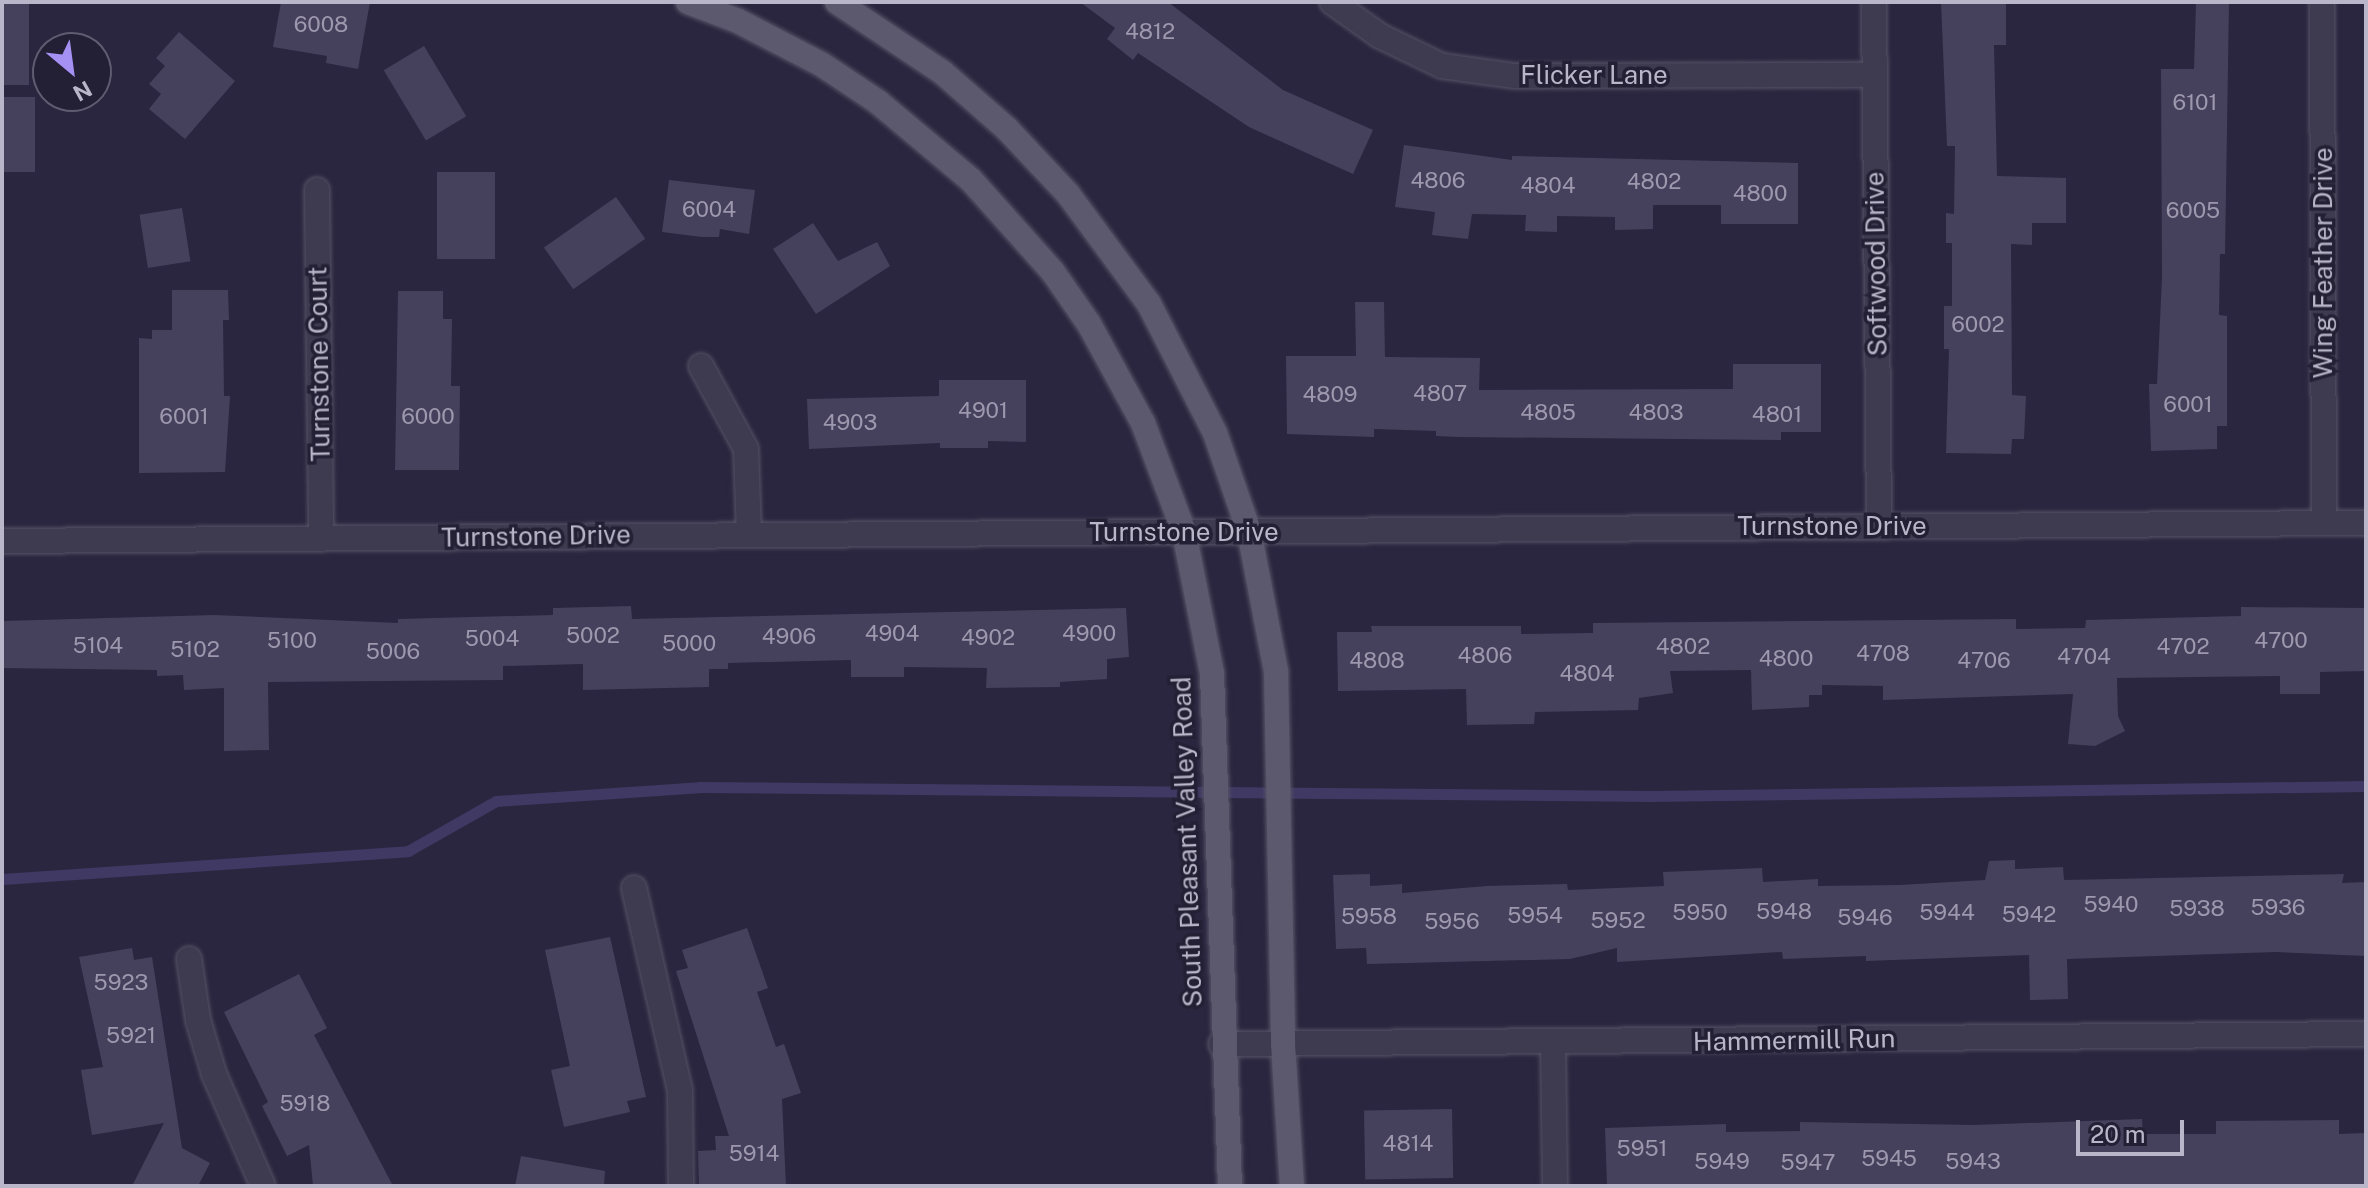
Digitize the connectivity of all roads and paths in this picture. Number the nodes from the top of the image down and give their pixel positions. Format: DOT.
graph roads {
  1 [pos="688,2"];
  2 [pos="837,2"];
  3 [pos="1332,2"];
  4 [pos="1874,2"];
  5 [pos="2322,2"];
  6 [pos="1874,75"];
  7 [pos="317,190"];
  8 [pos="701,366"];
  9 [pos="2324,523"];
  10 [pos="2366,523"];
  11 [pos="1879,526"];
  12 [pos="1249,531"];
  13 [pos="1184,532"];
  14 [pos="749,534"];
  15 [pos="321,539"];
  16 [pos="2,541"];
  17 [pos="634,888"];
  18 [pos="189,959"];
  19 [pos="2366,1034"];
  20 [pos="1553,1042"];
  21 [pos="1221,1044"];
  22 [pos="1283,1044"];
  23 [pos="263,1186"];
  24 [pos="681,1186"];
  25 [pos="1230,1186"];
  26 [pos="1292,1186"];
  27 [pos="1555,1186"];
  1 -- 13 [label="main road, South Pleasant Valley Road"];
  2 -- 12 [label="main road"];
  3 -- 6 [label="street, Flicker Lane"];
  4 -- 6 [label="street, Softwood Drive"];
  5 -- 9 [label="street, Wing Feather Drive"];
  6 -- 11 [label="street, Softwood Drive"];
  7 -- 15 [label="street, Turnstone Court"];
  8 -- 14 [label="street"];
  9 -- 10 [label="street, Turnstone Drive"];
  9 -- 11 [label="street, Turnstone Drive"];
  11 -- 12 [label="street, Turnstone Drive"];
  12 -- 13 [label="street, Turnstone Drive"];
  12 -- 22 [label="main road"];
  13 -- 14 [label="street, Turnstone Drive"];
  13 -- 21 [label="main road, South Pleasant Valley Road"];
  14 -- 15 [label="street, Turnstone Drive"];
  15 -- 16 [label="street, Turnstone Drive"];
  17 -- 24 [label="street"];
  18 -- 23 [label="street"];
  19 -- 20 [label="street, Hammermill Run"];
  20 -- 22 [label="street, Hammermill Run"];
  20 -- 27 [label="street"];
  21 -- 22 [label="street, Hammermill Run"];
  21 -- 25 [label="main road, South Pleasant Valley Road"];
  22 -- 26 [label="main road"];
}
